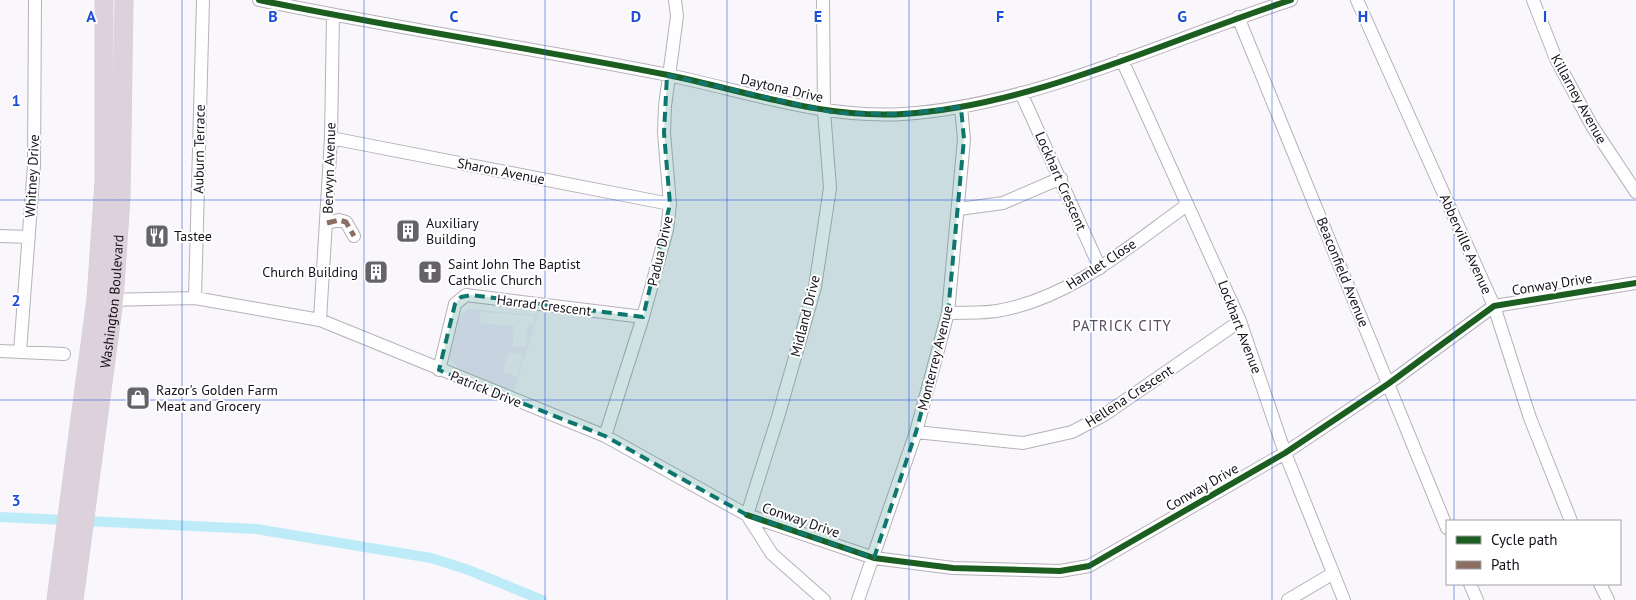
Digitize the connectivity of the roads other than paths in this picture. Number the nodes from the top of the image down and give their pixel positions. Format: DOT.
graph roads {
  1 [pos="35,0"];
  2 [pos="104,0"];
  3 [pos="124,0"];
  4 [pos="203,0"];
  5 [pos="259,0"];
  6 [pos="675,0"];
  7 [pos="822,0"];
  8 [pos="1291,0"];
  9 [pos="1357,0"];
  10 [pos="1533,0"];
  11 [pos="332,15"];
  12 [pos="1238,17"];
  13 [pos="1122,60"];
  14 [pos="667,75"];
  15 [pos="1021,94"];
  16 [pos="961,107"];
  17 [pos="824,111"];
  18 [pos="331,138"];
  19 [pos="1061,178"];
  20 [pos="1636,192"];
  21 [pos="670,204"];
  22 [pos="1187,205"];
  23 [pos="959,209"];
  24 [pos="327,223"];
  25 [pos="0,236"];
  26 [pos="29,236"];
  27 [pos="354,236"];
  28 [pos="1100,268"];
  29 [pos="1636,283"];
  30 [pos="195,298"];
  31 [pos="96,299"];
  32 [pos="114,300"];
  33 [pos="1494,306"];
  34 [pos="948,313"];
  35 [pos="643,318"];
  36 [pos="320,320"];
  37 [pos="1240,322"];
  38 [pos="0,352"];
  39 [pos="20,352"];
  40 [pos="64,354"];
  41 [pos="439,370"];
  42 [pos="1388,384"];
  43 [pos="916,432"];
  44 [pos="605,436"];
  45 [pos="1285,453"];
  46 [pos="747,515"];
  47 [pos="1571,520"];
  48 [pos="1446,526"];
  49 [pos="72,558"];
  50 [pos="874,558"];
  51 [pos="1332,574"];
  52 [pos="1470,585"];
  53 [pos="1600,585"];
  54 [pos="56,600"];
  55 [pos="74,600"];
  56 [pos="824,600"];
  57 [pos="858,600"];
  58 [pos="1288,600"];
  59 [pos="1344,600"];
  60 [pos="1477,600"];
  61 [pos="1608,600"];
  1 -- 26 [label="street, Whitney Drive"];
  2 -- 31 [label="highway, Washington Boulevard"];
  3 -- 32 [label="highway, Washington Boulevard"];
  4 -- 30 [label="street, Auburn Terrace"];
  5 -- 11 [label="street, Daytona Drive"];
  6 -- 14 [label="street, Padua Drive"];
  7 -- 17 [label="street, Midland Drive"];
  8 -- 12 [label="street, Daytona Drive"];
  9 -- 33 [label="street, Abberville Avenue"];
  10 -- 20 [label="street, Killarney Avenue"];
  11 -- 14 [label="street, Daytona Drive"];
  11 -- 18 [label="street, Berwyn Avenue"];
  12 -- 13 [label="street, Daytona Drive"];
  12 -- 42 [label="street, Beaconfield Avenue"];
  13 -- 15 [label="street, Daytona Drive"];
  13 -- 22 [label="street, Lockhart Avenue"];
  14 -- 17 [label="street, Daytona Drive"];
  14 -- 21 [label="street, Padua Drive"];
  15 -- 16 [label="street, Daytona Drive"];
  15 -- 19 [label="street, Lockhart Crescent"];
  16 -- 17 [label="street, Daytona Drive"];
  16 -- 23 [label="street, Monterrey Avenue"];
  17 -- 46 [label="street, Midland Drive"];
  18 -- 21 [label="street, Sharon Avenue"];
  18 -- 24 [label="street, Berwyn Avenue"];
  19 -- 23 [label="street"];
  19 -- 28 [label="street, Lockhart Crescent"];
  21 -- 35 [label="street, Padua Drive"];
  22 -- 28 [label="street, Hamlet Close"];
  22 -- 37 [label="street, Lockhart Avenue"];
  23 -- 34 [label="street, Monterrey Avenue"];
  24 -- 27 [label="street"];
  24 -- 36 [label="street, Berwyn Avenue"];
  25 -- 26 [label="street"];
  26 -- 39 [label="street, Whitney Drive"];
  28 -- 34 [label="street, Hamlet Close"];
  29 -- 33 [label="street, Conway Drive"];
  30 -- 32 [label="street, Patrick Drive"];
  30 -- 36 [label="street, Patrick Drive"];
  31 -- 32 [label="street, Patrick Drive"];
  31 -- 49 [label="highway, Washington Boulevard"];
  32 -- 49 [label="highway, Washington Boulevard"];
  33 -- 42 [label="street, Conway Drive"];
  33 -- 47 [label="street, Abberville Avenue"];
  34 -- 43 [label="street, Monterrey Avenue"];
  35 -- 41 [label="street, Harrad Crescent"];
  35 -- 44 [label="street, Padua Drive"];
  36 -- 41 [label="street, Patrick Drive"];
  37 -- 43 [label="street, Hellena Crescent"];
  37 -- 45 [label="street, Lockhart Avenue"];
  38 -- 39 [label="street"];
  39 -- 40 [label="street"];
  41 -- 44 [label="street, Patrick Drive"];
  42 -- 45 [label="street, Conway Drive"];
  42 -- 48 [label="street, Beaconfield Avenue"];
  43 -- 50 [label="street, Monterrey Avenue"];
  44 -- 46 [label="street, Patrick Drive"];
  45 -- 50 [label="street, Conway Drive"];
  45 -- 51 [label="street, Lockhart Avenue"];
  46 -- 50 [label="street, Conway Drive"];
  46 -- 56 [label="street, Patrick Drive"];
  49 -- 54 [label="highway, Washington Boulevard"];
  49 -- 55 [label="highway, Washington Boulevard"];
  50 -- 57 [label="street, Monterrey Avenue"];
  51 -- 58 [label="street"];
  51 -- 59 [label="street, Lockhart Avenue"];
  52 -- 60 [label="street"];
  53 -- 61 [label="street"];
}
